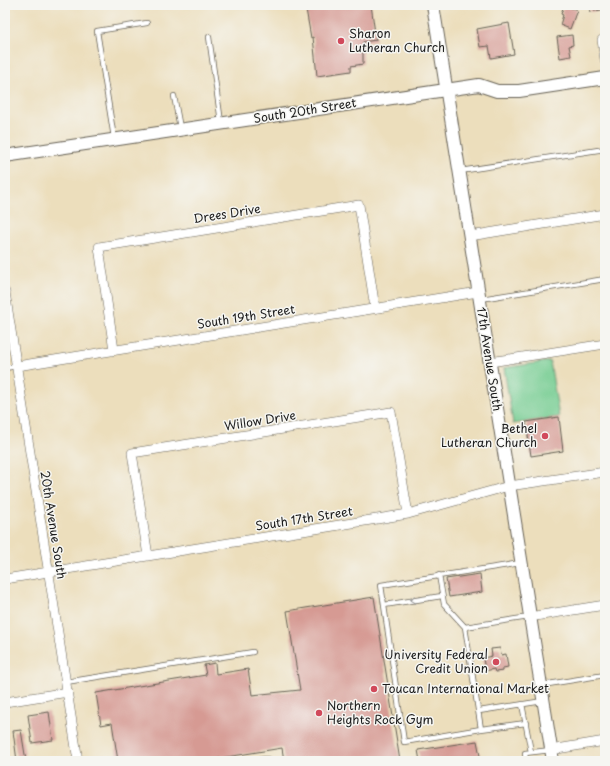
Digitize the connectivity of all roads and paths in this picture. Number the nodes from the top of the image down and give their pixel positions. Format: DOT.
graph roads {
  1 [pos="433,5"];
  2 [pos="147,23"];
  3 [pos="209,37"];
  4 [pos="602,40"];
  5 [pos="605,60"];
  6 [pos="605,78"];
  7 [pos="446,90"];
  8 [pos="174,96"];
  9 [pos="222,124"];
  10 [pos="180,130"];
  11 [pos="114,140"];
  12 [pos="605,149"];
  13 [pos="5,156"];
  14 [pos="459,171"];
  15 [pos="605,214"];
  16 [pos="470,236"];
  17 [pos="605,280"];
  18 [pos="5,292"];
  19 [pos="479,296"];
  20 [pos="375,308"];
  21 [pos="605,344"];
  22 [pos="114,350"];
  23 [pos="490,362"];
  24 [pos="17,366"];
  25 [pos="5,368"];
  26 [pos="605,472"];
  27 [pos="509,486"];
  28 [pos="408,514"];
  29 [pos="148,556"];
  30 [pos="521,563"];
  31 [pos="49,572"];
  32 [pos="439,575"];
  33 [pos="5,579"];
  34 [pos="442,596"];
  35 [pos="384,605"];
  36 [pos="605,605"];
  37 [pos="529,617"];
  38 [pos="465,627"];
  39 [pos="253,652"];
  40 [pos="605,675"];
  41 [pos="66,682"];
  42 [pos="540,685"];
  43 [pos="68,692"];
  44 [pos="543,701"];
  45 [pos="5,702"];
  46 [pos="522,704"];
  47 [pos="479,711"];
  48 [pos="526,723"];
  49 [pos="481,729"];
  50 [pos="605,741"];
  51 [pos="531,752"];
  52 [pos="552,755"];
  53 [pos="78,761"];
  54 [pos="248,761"];
  55 [pos="273,761"];
  56 [pos="526,761"];
  1 -- 7 [label="street, 17th Avenue South"];
  2 -- 11 [label="lane"];
  3 -- 9 [label="lane"];
  4 -- 5 [label="street"];
  6 -- 7 [label="street, South 20th Street"];
  7 -- 9 [label="street, South 20th Street"];
  7 -- 14 [label="street, 17th Avenue South"];
  8 -- 10 [label="lane"];
  9 -- 10 [label="street, South 20th Street"];
  10 -- 11 [label="street, South 20th Street"];
  11 -- 13 [label="street, South 20th Street"];
  12 -- 14 [label="lane"];
  14 -- 16 [label="street, 17th Avenue South"];
  15 -- 16 [label="street"];
  16 -- 19 [label="street, 17th Avenue South"];
  17 -- 19 [label="lane"];
  18 -- 24 [label="street, 20th Avenue South"];
  19 -- 20 [label="street, South 19th Street"];
  19 -- 23 [label="street, 17th Avenue South"];
  20 -- 22 [label="street, South 19th Street"];
  20 -- 22 [label="street, Drees Drive"];
  21 -- 23 [label="street"];
  22 -- 24 [label="street, South 19th Street"];
  23 -- 27 [label="street, 17th Avenue South"];
  24 -- 25 [label="lane"];
  24 -- 31 [label="street, 20th Avenue South"];
  26 -- 27 [label="street, South 17th Street"];
  27 -- 28 [label="street, South 17th Street"];
  27 -- 30 [label="street, 17th Avenue South"];
  28 -- 29 [label="street, South 17th Street"];
  28 -- 29 [label="street, Willow Drive"];
  29 -- 31 [label="street, South 17th Street"];
  30 -- 32 [label="lane"];
  30 -- 37 [label="street, 17th Avenue South"];
  31 -- 33 [label="street, South 17th Street"];
  31 -- 41 [label="street, 20th Avenue South"];
  32 -- 34 [label="lane"];
  32 -- 35 [label="lane"];
  34 -- 35 [label="lane, one-way"];
  34 -- 38 [label="lane"];
  35 -- 49 [label="lane"];
  36 -- 37 [label="street"];
  37 -- 38 [label="lane"];
  37 -- 42 [label="street, 17th Avenue South"];
  38 -- 47 [label="lane"];
  39 -- 41 [label="lane"];
  40 -- 42 [label="lane"];
  41 -- 43 [label="street, 20th Avenue South"];
  42 -- 44 [label="street, 17th Avenue South"];
  43 -- 45 [label="street"];
  43 -- 53 [label="street, 20th Avenue South"];
  44 -- 46 [label="lane"];
  44 -- 52 [label="street, 17th Avenue South"];
  46 -- 47 [label="lane"];
  46 -- 48 [label="lane"];
  47 -- 49 [label="lane"];
  48 -- 49 [label="lane"];
  48 -- 51 [label="lane"];
  50 -- 52 [label="street"];
  51 -- 52 [label="lane"];
  51 -- 56 [label="lane"];
  54 -- 55 [label="lane"];
}
